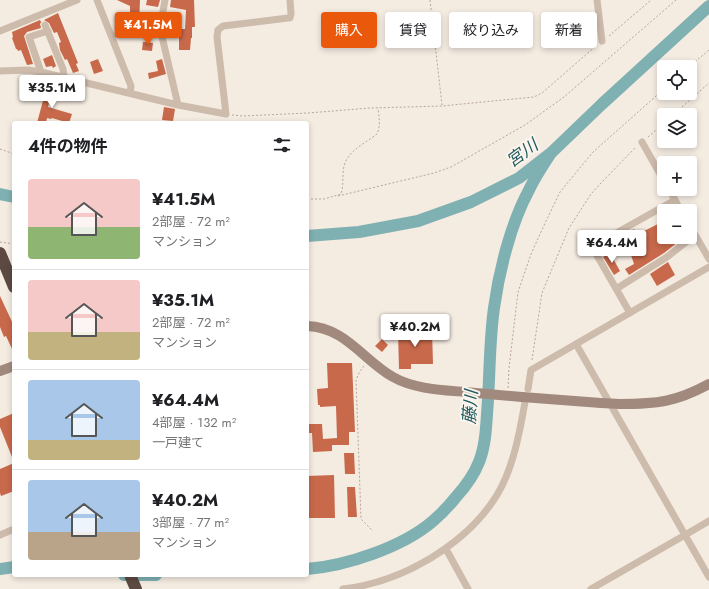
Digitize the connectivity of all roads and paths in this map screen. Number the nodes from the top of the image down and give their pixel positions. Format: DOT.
graph roads {
  1 [pos="77,0"];
  2 [pos="97,0"];
  3 [pos="165,0"];
  4 [pos="290,0"];
  5 [pos="430,0"];
  6 [pos="597,0"];
  7 [pos="651,0"];
  8 [pos="676,0"];
  9 [pos="0,31"];
  10 [pos="602,41"];
  11 [pos="709,50"];
  12 [pos="697,61"];
  13 [pos="0,71"];
  14 [pos="41,72"];
  15 [pos="64,77"];
  16 [pos="709,83"];
  17 [pos="130,93"];
  18 [pos="657,95"];
  19 [pos="178,105"];
  20 [pos="442,106"];
  21 [pos="378,108"];
  22 [pos="681,108"];
  23 [pos="226,114"];
  24 [pos="657,129"];
  25 [pos="642,142"];
  26 [pos="0,149"];
  27 [pos="12,153"];
  28 [pos="657,169"];
  29 [pos="338,196"];
  30 [pos="673,196"];
  31 [pos="309,199"];
  32 [pos="675,200"];
  33 [pos="677,204"];
  34 [pos="697,238"];
  35 [pos="0,242"];
  36 [pos="12,244"];
  37 [pos="684,244"];
  38 [pos="0,253"];
  39 [pos="709,259"];
  40 [pos="709,267"];
  41 [pos="12,283"];
  42 [pos="616,289"];
  43 [pos="630,313"];
  44 [pos="309,326"];
  45 [pos="576,344"];
  46 [pos="370,359"];
  47 [pos="12,367"];
  48 [pos="531,370"];
  49 [pos="0,371"];
  50 [pos="709,384"];
  51 [pos="508,391"];
  52 [pos="525,396"];
  53 [pos="709,521"];
  54 [pos="12,530"];
  55 [pos="373,531"];
  56 [pos="0,535"];
  57 [pos="685,535"];
  58 [pos="446,549"];
  59 [pos="131,577"];
  60 [pos="709,577"];
  61 [pos="136,589"];
  62 [pos="343,589"];
  63 [pos="468,589"];
  64 [pos="591,589"];
  1 -- 9 [label="street"];
  2 -- 17 [label="street"];
  3 -- 19 [label="street"];
  4 -- 23 [label="street"];
  5 -- 20 [label="path"];
  6 -- 10 [label="street"];
  7 -- 10 [label="path"];
  8 -- 29 [label="path"];
  10 -- 20 [label="path"];
  11 -- 12 [label="path"];
  13 -- 14 [label="street"];
  14 -- 15 [label="street"];
  14 -- 15 [label="street"];
  15 -- 17 [label="street"];
  16 -- 22 [label="path"];
  17 -- 19 [label="street"];
  18 -- 51 [label="path"];
  19 -- 23 [label="street"];
  20 -- 21 [label="path"];
  21 -- 23 [label="path"];
  21 -- 29 [label="path"];
  24 -- 25 [label="path"];
  25 -- 28 [label="street"];
  25 -- 48 [label="path"];
  26 -- 27 [label="path"];
  29 -- 31 [label="path"];
  30 -- 32 [label="street"];
  32 -- 33 [label="street"];
  32 -- 42 [label="street"];
  34 -- 39 [label="street"];
  35 -- 36 [label="path"];
  37 -- 42 [label="street"];
  38 -- 41 [label="highway"];
  40 -- 43 [label="street"];
  42 -- 43 [label="street"];
  43 -- 45 [label="street"];
  44 -- 46 [label="street"];
  45 -- 48 [label="street"];
  45 -- 57 [label="street"];
  46 -- 52 [label="street, bridge"];
  46 -- 55 [label="path"];
  47 -- 49 [label="street"];
  48 -- 52 [label="street"];
  50 -- 52 [label="street, bridge"];
  52 -- 58 [label="street"];
  53 -- 57 [label="street"];
  54 -- 56 [label="street"];
  57 -- 60 [label="street"];
  57 -- 64 [label="street"];
  58 -- 62 [label="street"];
  58 -- 63 [label="street"];
  59 -- 61 [label="highway"];
}
